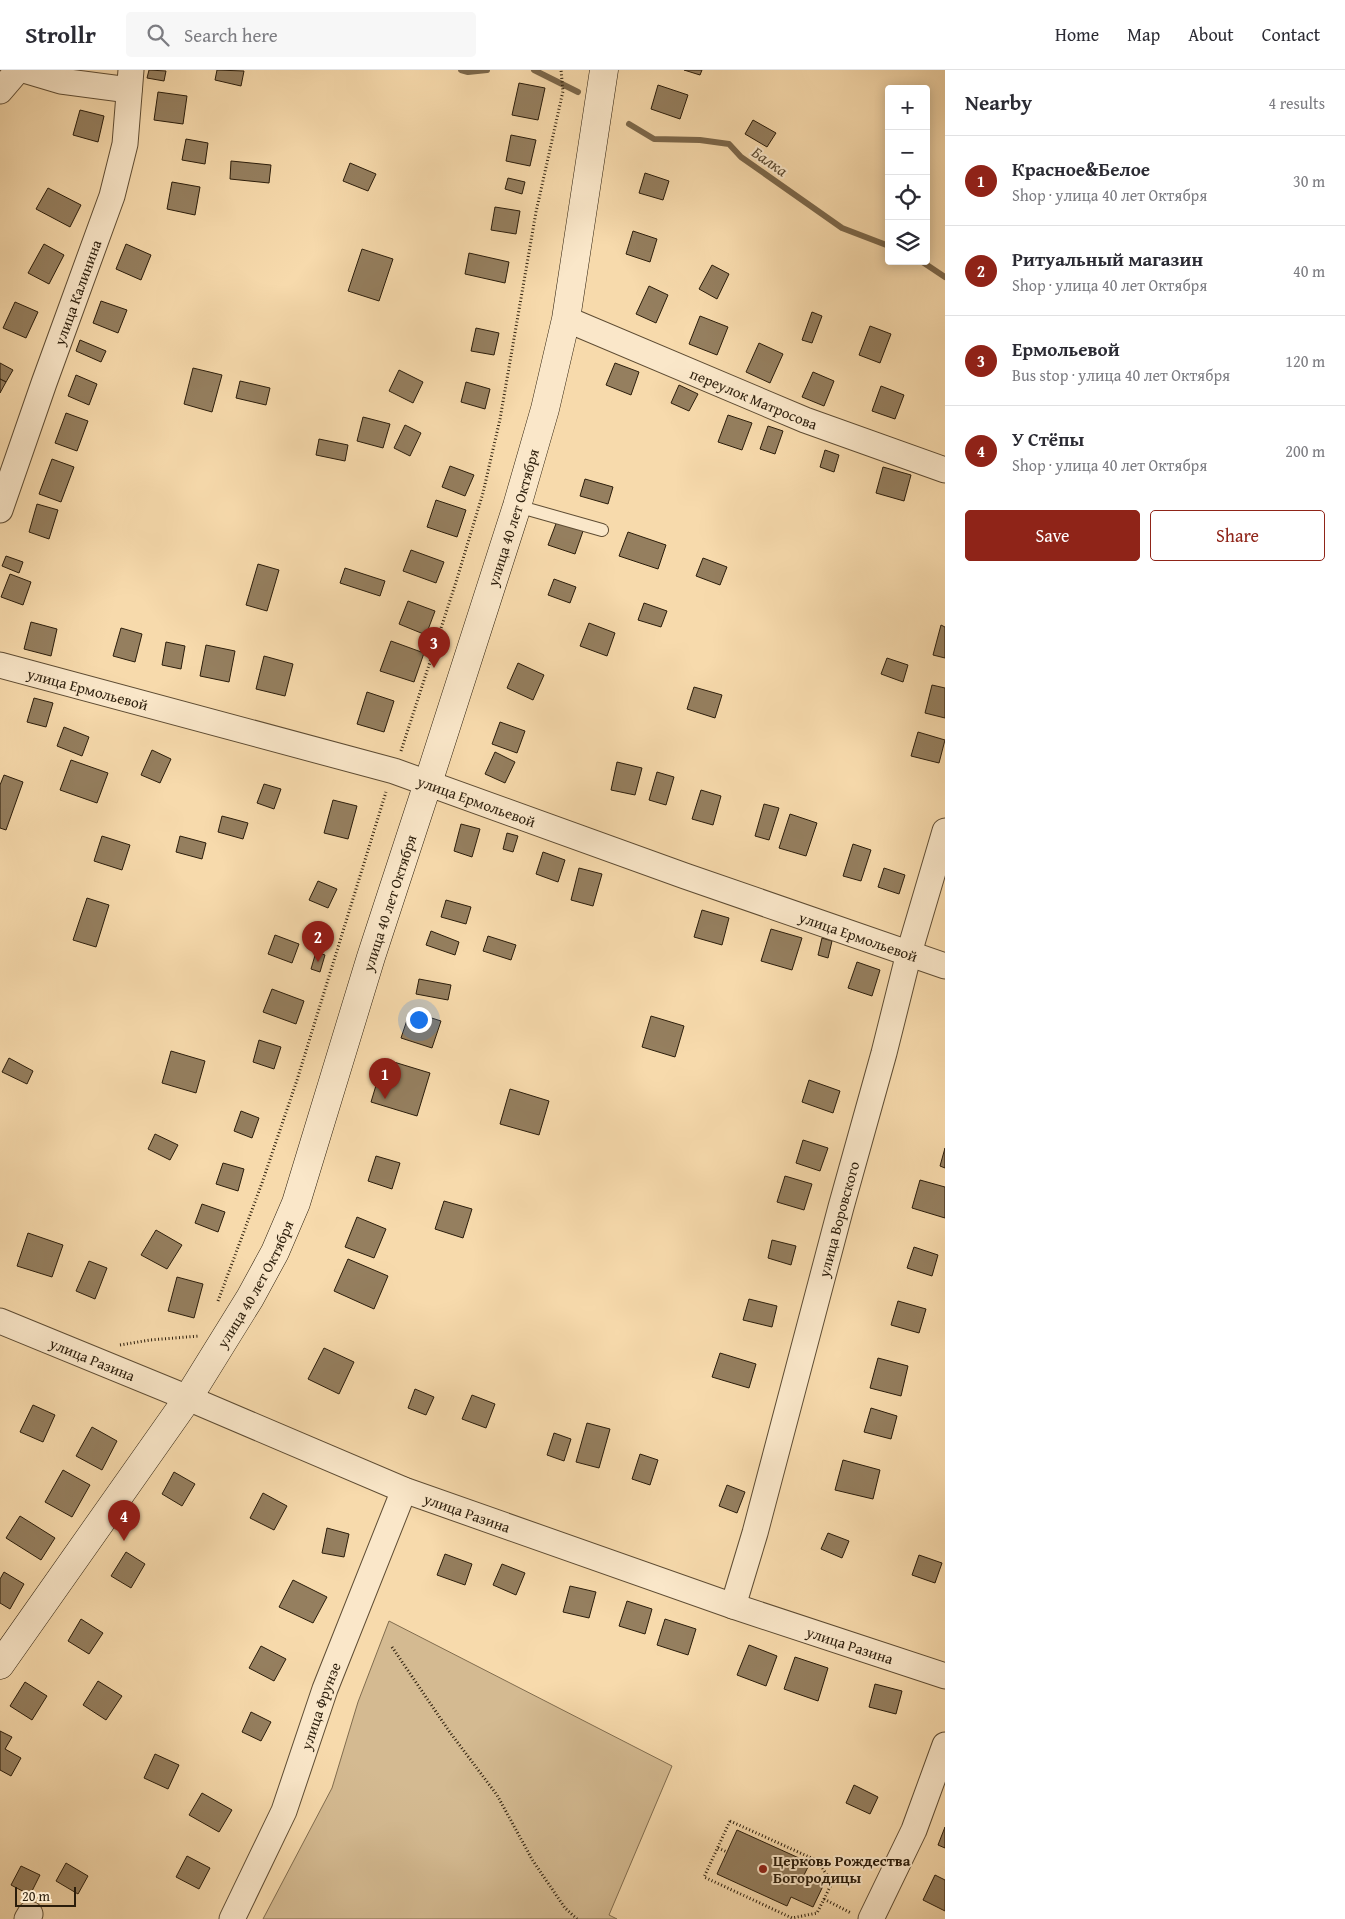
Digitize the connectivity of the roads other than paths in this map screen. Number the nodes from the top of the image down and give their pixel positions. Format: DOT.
graph roads {
  1 [pos="18,70"];
  2 [pos="24,70"];
  3 [pos="604,70"];
  4 [pos="130,80"];
  5 [pos="0,91"];
  6 [pos="566,319"];
  7 [pos="945,470"];
  8 [pos="517,506"];
  9 [pos="0,510"];
  10 [pos="602,530"];
  11 [pos="0,665"];
  12 [pos="428,783"];
  13 [pos="945,832"];
  14 [pos="910,954"];
  15 [pos="945,966"];
  16 [pos="0,1321"];
  17 [pos="188,1398"];
  18 [pos="404,1490"];
  19 [pos="733,1606"];
  20 [pos="0,1665"];
  21 [pos="945,1676"];
  22 [pos="945,1746"];
  23 [pos="863,1917"];
  24 [pos="232,1919"];
  1 -- 5 [label="street"];
  2 -- 4 [label="street"];
  3 -- 6 [label="street, улица 40 лет Октября"];
  4 -- 9 [label="street, улица Калинина"];
  6 -- 7 [label="street, переулок Матросова"];
  6 -- 8 [label="street, улица 40 лет Октября"];
  8 -- 10 [label="lane"];
  8 -- 12 [label="street, улица 40 лет Октября"];
  11 -- 12 [label="street, улица Ермольевой"];
  12 -- 14 [label="street, улица Ермольевой"];
  12 -- 17 [label="street, улица 40 лет Октября"];
  13 -- 14 [label="street, улица Воровского"];
  14 -- 15 [label="street, улица Ермольевой"];
  14 -- 19 [label="street, улица Воровского"];
  16 -- 17 [label="street, улица Разина"];
  17 -- 18 [label="street, улица Разина"];
  17 -- 20 [label="street, улица 40 лет Октября"];
  18 -- 19 [label="street, улица Разина"];
  18 -- 24 [label="street, улица Фрунзе"];
  19 -- 21 [label="street, улица Разина"];
  22 -- 23 [label="street"];
}
